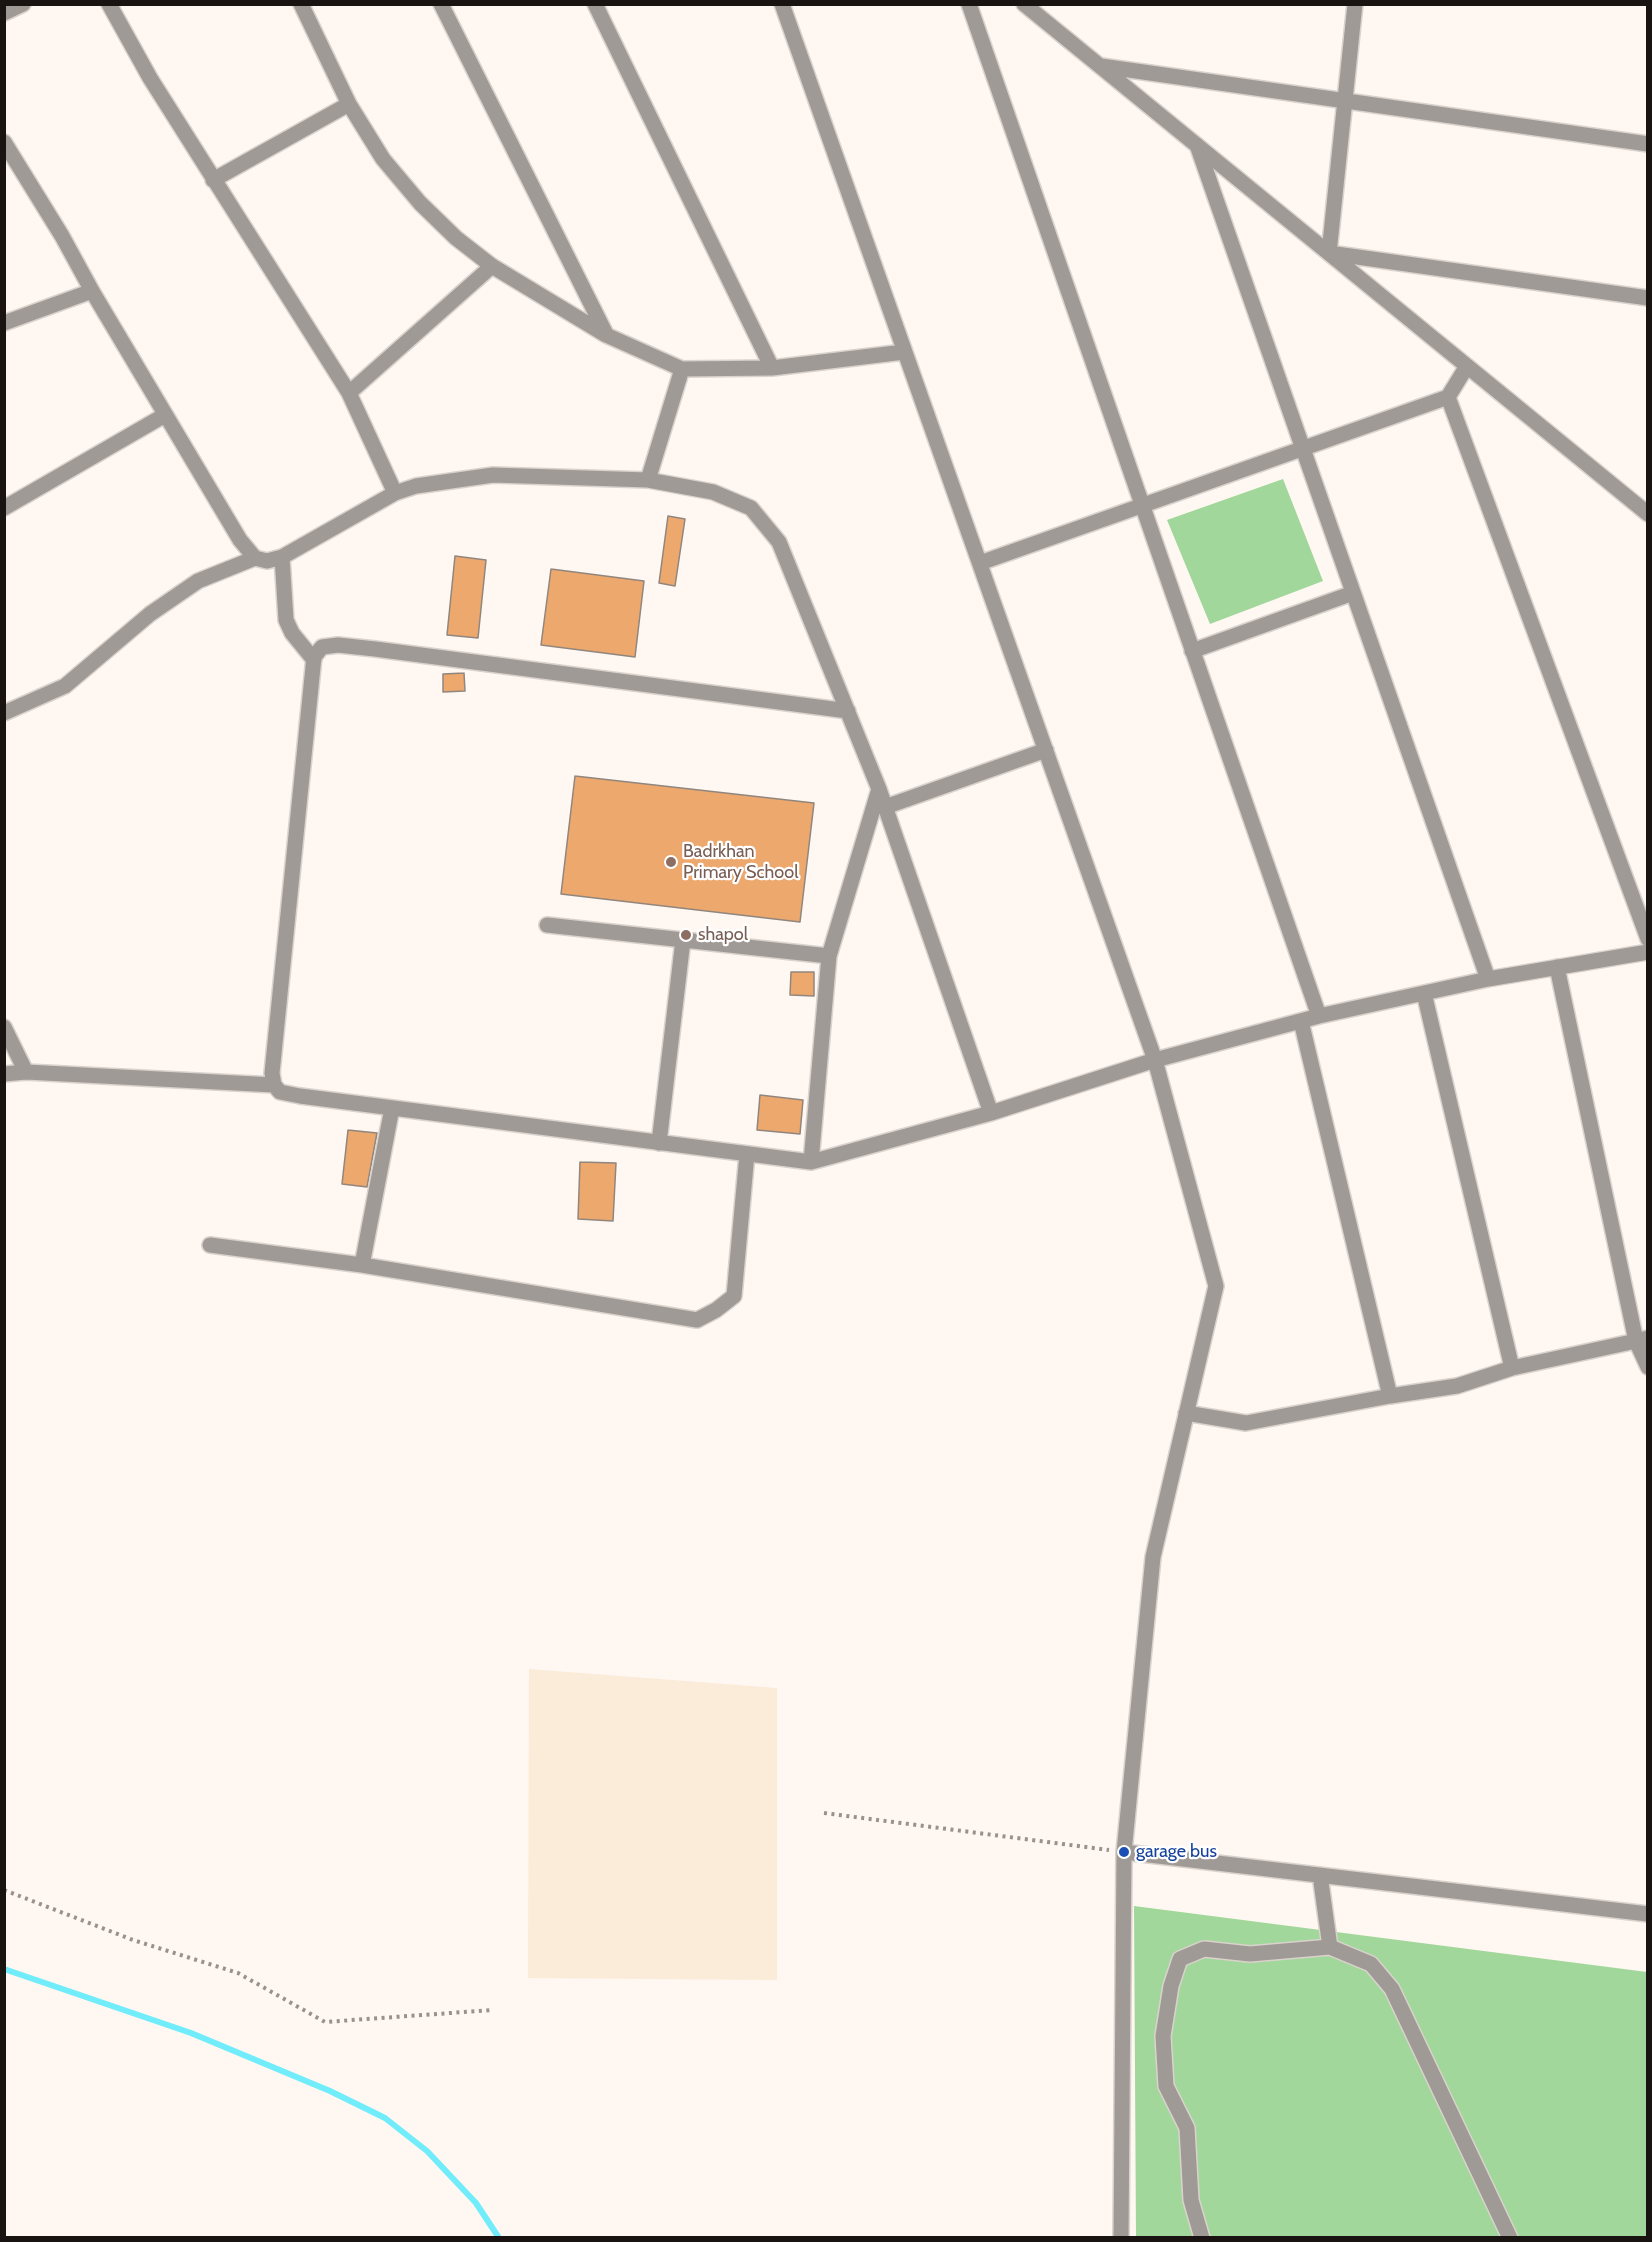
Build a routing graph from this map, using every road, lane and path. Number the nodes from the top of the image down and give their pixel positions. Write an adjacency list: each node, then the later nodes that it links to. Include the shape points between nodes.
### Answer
1 (23, 4): 10 (street)
2 (109, 4): 17 (street)
3 (301, 4): 13 (street)
4 (441, 4): 23 (street)
5 (595, 4): 26 (street)
6 (783, 4): 24 (street)
7 (969, 4): 34 (street)
8 (1024, 4): 11 (street)
9 (1354, 4): 12 (street)
10 (4, 13)
11 (1100, 66): 12 (street); 16 (street)
12 (1345, 101): 15 (street); 18 (street)
13 (349, 104): 17 (street); 19 (street, via 384,159 420,203)
14 (4, 142): 20 (street)
15 (1647, 144)
16 (1197, 145): 18 (street); 31 (street)
17 (213, 180): 28 (street)
18 (1329, 253): 21 (street); 25 (street)
19 (492, 266): 23 (street); 28 (street)
20 (92, 291): 22 (street); 30 (street)
21 (1647, 298)
22 (4, 323)
23 (606, 335): 27 (street)
24 (904, 352): 26 (street); 39 (street)
25 (1467, 366): 29 (street); 36 (street)
26 (772, 368): 27 (street)
27 (682, 369): 32 (street)
28 (349, 393): 33 (street)
29 (1448, 397): 31 (street); 49 (street)
30 (165, 415): 35 (street); 38 (street, via 240,540)
31 (1302, 449): 34 (street); 40 (street)
32 (648, 480): 33 (street, via 494,474); 43 (street, via 713,492 751,508 778,542)
33 (395, 493): 37 (street)
34 (1141, 506): 39 (street); 41 (street)
35 (4, 508)
36 (1647, 514)
37 (282, 557): 38 (street, via 267,561); 42 (street, via 286,620)
38 (255, 558): 44 (street, via 198,581 150,614 65,686)
39 (980, 563): 45 (street)
40 (1353, 593): 41 (street); 54 (street)
41 (1192, 651): 56 (street)
42 (314, 660): 43 (street, via 322,647 338,645); 62 (street, via 272,1073)
43 (848, 711): 46 (street)
44 (4, 713)
45 (1046, 750): 47 (street); 59 (street)
46 (879, 789): 47 (street); 52 (street)
47 (885, 807): 64 (street)
48 (547, 925): 50 (street)
49 (1647, 939)
50 (683, 940): 52 (street); 65 (street)
51 (1647, 952): 53 (street)
52 (829, 956): 67 (street)
53 (1557, 967): 54 (street); 70 (street)
54 (1488, 979): 55 (street)
55 (1424, 993): 56 (street); 72 (street)
56 (1318, 1016): 57 (street)
57 (1301, 1021): 59 (street); 73 (street)
58 (4, 1027): 60 (street)
59 (1155, 1060): 64 (street); 74 (street, via 1216,1286)
60 (26, 1072): 61 (street); 62 (street)
61 (4, 1074)
62 (274, 1085): 63 (street, via 280,1092 300,1096)
63 (392, 1108): 65 (street); 69 (street)
64 (991, 1113): 67 (street)
65 (659, 1143): 66 (street)
66 (747, 1154): 67 (street); 69 (street, via 734,1296 698,1320)
67 (811, 1162)
68 (210, 1245): 69 (street)
69 (362, 1265)
70 (1642, 1339): 71 (street); 72 (street)
71 (1647, 1367)
72 (1512, 1368): 73 (street, via 1456,1386)
73 (1390, 1396): 74 (street, via 1246,1423)
74 (1186, 1413): 76 (street, via 1153,1557)
75 (824, 1813): 76 (path)
76 (1124, 1852): 77 (street); 82 (street)
77 (1320, 1875): 79 (street); 80 (street)
78 (4, 1890): 81 (path, via 133,1940 238,1973 325,2022)
79 (1647, 1914)
80 (1330, 1947): 83 (street, via 1250,1954 1204,1949 1180,1959 1163,2036 1166,2086 1187,2128 1191,2200); 84 (street, via 1371,1964 1392,1989)
81 (492, 2010)
82 (1121, 2238)
83 (1202, 2238)
84 (1510, 2238)

